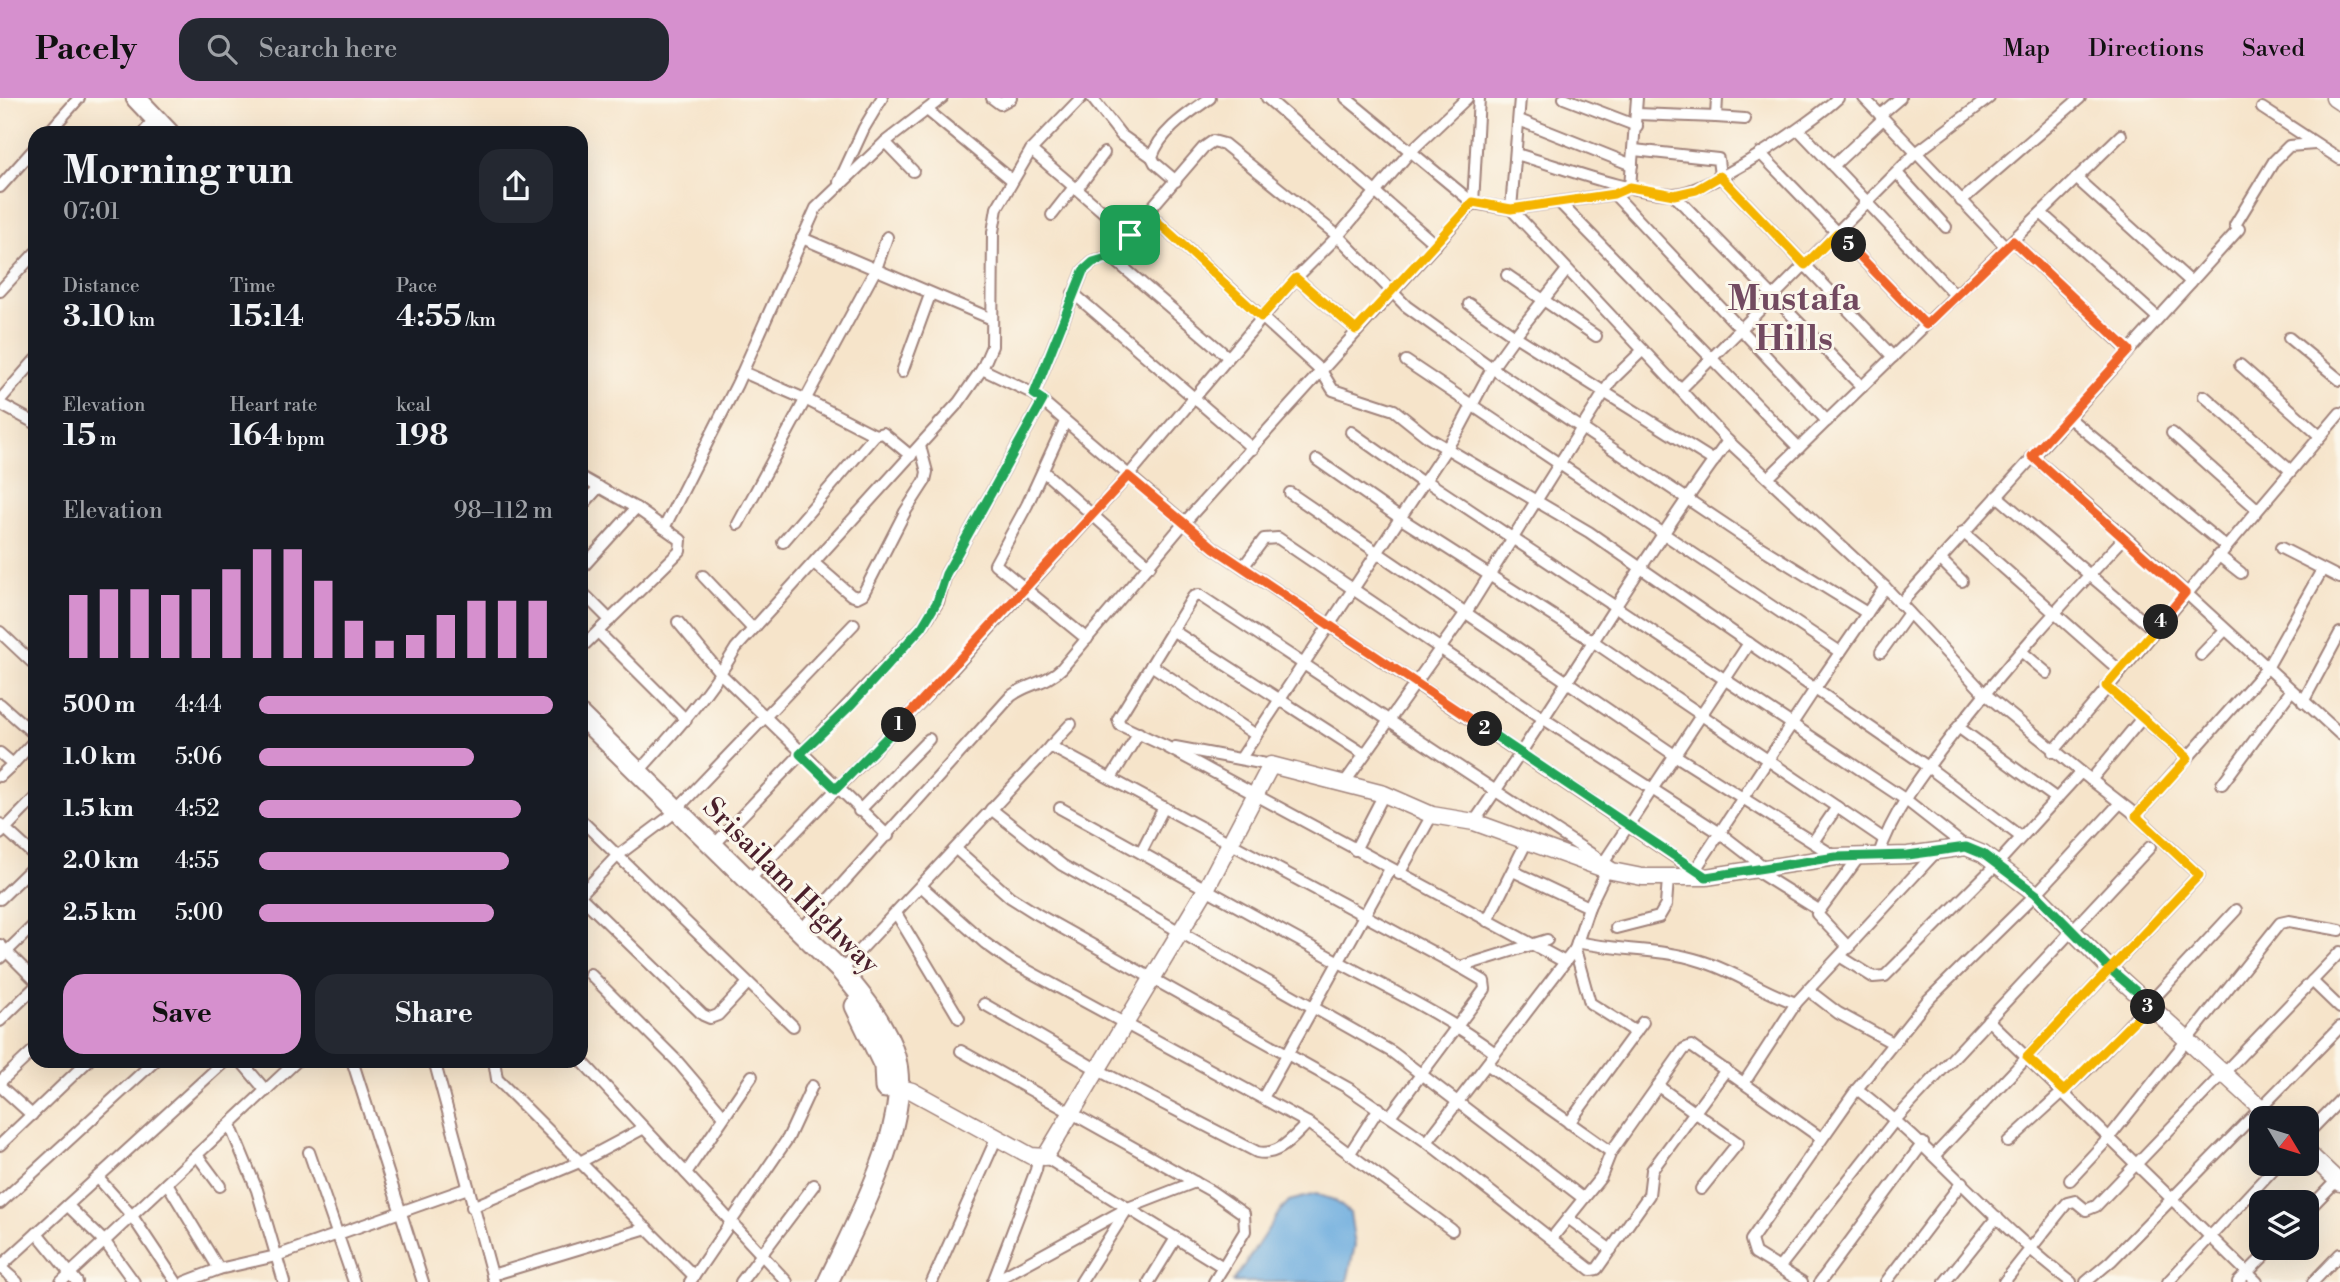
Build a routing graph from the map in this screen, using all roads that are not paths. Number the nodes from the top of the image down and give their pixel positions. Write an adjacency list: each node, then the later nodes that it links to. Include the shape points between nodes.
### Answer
1 (79, 98): 34 (street)
2 (135, 98): 35 (highway)
3 (149, 98): 36 (highway)
4 (882, 98): 61 (street)
5 (942, 98): 28 (street)
6 (992, 98): 7 (street, via 1000,104)
7 (1011, 98)
8 (1081, 98): 41 (street)
9 (1092, 98): 49 (street, via 1121,135)
10 (1210, 98): 49 (street, via 1172,127)
11 (1267, 98): 63 (street)
12 (1346, 98): 43 (street)
13 (1466, 98): 43 (street)
14 (1479, 98): 67 (street)
15 (1521, 98): 32 (street)
16 (1564, 98): 33 (street)
17 (1637, 98): 33 (street)
18 (1717, 98): 29 (street)
19 (1838, 98): 25 (street)
20 (1864, 98): 30 (street)
21 (1900, 98): 30 (street)
22 (1989, 98): 46 (street)
23 (2080, 98): 66 (street)
24 (2334, 98): 26 (street)
25 (1826, 102): 37 (street)
26 (2340, 102)
27 (2262, 108): 40 (street)
28 (926, 110): 39 (street); 57 (street)
29 (1716, 117): 31 (street); 33 (street)
30 (1882, 117): 46 (street); 52 (street)
31 (1745, 119)
32 (1519, 120): 47 (street); 51 (street)
33 (1637, 120): 42 (street)
34 (54, 126)
35 (155, 126)
36 (175, 126)
37 (1799, 130): 45 (street); 52 (street)
38 (2121, 135): 56 (street)
39 (885, 142): 53 (street); 61 (street)
40 (2315, 144): 50 (street); 89 (street, via 2289,146 2274,161 2237,227)
41 (1031, 150): 57 (street); 62 (street)
42 (1634, 150): 51 (street); 55 (street, via 1714,157)
43 (1410, 152): 63 (street); 67 (street)
44 (1104, 153): 62 (street)
45 (1760, 153): 55 (street); 75 (street)
46 (1916, 153): 54 (street); 66 (street)
47 (1516, 154): 60 (street); 70 (street)
48 (28, 156): 59 (street)
49 (1152, 157): 58 (street)
50 (2340, 159)
51 (1632, 165): 60 (street)
52 (1833, 166): 69 (street)
53 (913, 171)
54 (1897, 173): 69 (street); 74 (street)
55 (1720, 176): 65 (street, via 1696,190); 84 (street)
56 (2077, 178): 71 (street); 89 (street)
57 (1012, 180): 100 (street, via 997,208 993,232)
58 (1176, 181): 72 (street); 77 (street, via 1203,148 1213,141 1224,144)
59 (0, 187)
60 (1630, 187): 64 (street); 65 (street)
61 (837, 188): 79 (street, via 816,208)
62 (1075, 188): 73 (street); 76 (street)
63 (1375, 192): 77 (street); 81 (street)
64 (1614, 194): 68 (street); 102 (street)
65 (1674, 195): 95 (street)
66 (1961, 201): 80 (street)
67 (1473, 202): 70 (street); 81 (street)
68 (1560, 203): 70 (street); 111 (street)
69 (1867, 203): 75 (street); 94 (street)
70 (1511, 209): 86 (street)
71 (2041, 213): 80 (street); 99 (street)
72 (1149, 214): 76 (street); 98 (street)
73 (1052, 215)
74 (1946, 227)
75 (1837, 233): 84 (street); 101 (street)
76 (1130, 235): 82 (street)
77 (1338, 236): 88 (street); 90 (street)
78 (887, 237): 85 (street)
79 (802, 238): 85 (street); 117 (street)
80 (2009, 244): 94 (street); 108 (street)
81 (1436, 245): 90 (street)
82 (1110, 257): 92 (street, via 1083,271); 110 (street)
83 (28, 261): 91 (street)
84 (1805, 265): 95 (street); 109 (street)
85 (876, 269): 93 (street); 127 (street)
86 (1567, 270): 96 (street); 107 (street)
87 (1507, 275): 96 (street)
88 (1296, 278): 98 (street); 103 (street)
89 (2191, 282): 99 (street)
90 (1392, 289): 103 (street); 115 (street, via 1432,327)
91 (0, 291)
92 (1073, 293): 125 (street); 126 (street)
93 (930, 295): 100 (street); 118 (street)
94 (1956, 296): 101 (street)
95 (1773, 297): 102 (street); 121 (street)
96 (1543, 301): 104 (street); 105 (street)
97 (1469, 304): 104 (street)
98 (1261, 317): 110 (street); 119 (street)
99 (2158, 318): 108 (street)
100 (992, 319): 116 (street, via 992,346)
101 (1926, 325): 109 (street)
102 (1741, 329): 111 (street); 133 (street)
103 (1356, 330): 119 (street)
104 (1515, 336): 115 (street); 123 (street)
105 (1596, 336)
106 (2289, 338): 120 (street)
107 (1643, 350): 122 (street); 123 (street, via 1625,365)
108 (2129, 350): 131 (street)
109 (1893, 357): 121 (street)
110 (1228, 358): 126 (street)
111 (1712, 358): 122 (street); 143 (street)
112 (1406, 361): 129 (street)
113 (2240, 365): 139 (street)
114 (28, 368): 128 (street)
115 (1492, 368): 129 (street); 135 (street)
116 (982, 369): 125 (street); 141 (street)
117 (743, 372): 127 (street); 168 (street)
118 (902, 372)
119 (1322, 372): 142 (street, via 1333,390 1394,410); 144 (street)
120 (2340, 380)
121 (1862, 387): 133 (street)
122 (1680, 390): 140 (street)
123 (1605, 393): 135 (street); 148 (street)
124 (2204, 396): 150 (street)
125 (1038, 397): 134 (street); 259 (street, via 922,627)
126 (1193, 398): 144 (street); 152 (street)
127 (807, 400): 138 (street); 167 (street)
128 (0, 402): 132 (street)
129 (1471, 405): 142 (street); 149 (street)
130 (2340, 413): 139 (street)
131 (2068, 417): 146 (street); 175 (street)
132 (28, 419)
133 (1827, 421): 143 (street)
134 (1065, 422): 151 (street); 152 (street)
135 (1582, 428): 149 (street); 158 (street)
136 (1351, 432): 155 (street)
137 (2172, 433): 163 (street)
138 (875, 435): 145 (street, via 883,433); 173 (street)
139 (2320, 436): 150 (street)
140 (1728, 441): 148 (street); 153 (street)
141 (920, 446): 145 (street); 179 (street, via 925,481 863,594 851,595)
142 (1446, 448): 155 (street); 161 (street)
143 (1799, 448): 153 (street)
144 (1253, 449): 166 (street)
145 (911, 456): 179 (street)
146 (2032, 456): 159 (street); 172 (street)
147 (1317, 460): 165 (street)
148 (1714, 461): 158 (street)
149 (1559, 463): 161 (street); 170 (street)
150 (2290, 470): 163 (street)
151 (1043, 471): 164 (street); 191 (street, via 996,559 998,568)
152 (1128, 476): 164 (street); 166 (street)
153 (1769, 477): 190 (street)
154 (588, 480): 156 (street)
155 (1424, 482): 165 (street); 171 (street)
156 (599, 486): 160 (street); 162 (street)
157 (1290, 494): 176 (street)
158 (1688, 496): 170 (street); 198 (street, via 1744,537)
159 (1997, 496): 169 (street); 186 (street)
160 (588, 499)
161 (1536, 500): 171 (street); 182 (street)
162 (636, 508): 168 (street); 178 (street)
163 (2257, 509): 175 (street)
164 (1092, 514): 180 (street); 191 (street)
165 (1400, 518): 176 (street); 185 (street)
166 (1185, 523): 180 (street); 181 (street)
167 (738, 524)
168 (664, 528): 201 (street, via 681,540 680,551)
169 (1963, 532): 177 (street); 200 (street)
170 (1663, 534): 182 (street); 218 (street)
171 (1512, 537): 185 (street); 196 (street)
172 (2125, 537): 186 (street); 193 (street)
173 (783, 542)
174 (2281, 548): 183 (street)
175 (2222, 550): 184 (street); 193 (street)
176 (1378, 552): 192 (street); 197 (street)
177 (1940, 559): 189 (street); 195 (street)
178 (588, 561)
179 (814, 563): 205 (street)
180 (1150, 566): 211 (street)
181 (1243, 567): 192 (street, via 1254,549 1271,536); 204 (street)
182 (1639, 568): 196 (street); 215 (street)
183 (2322, 570): 188 (street); 224 (street)
184 (2241, 573)
185 (1489, 574): 197 (street); 214 (street)
186 (2090, 574): 200 (street); 208 (street)
187 (703, 576): 205 (street)
188 (2340, 578)
189 (1962, 581)
190 (1885, 587): 195 (street); 198 (street)
191 (1024, 588): 211 (street); 276 (street)
192 (1353, 591): 204 (street); 216 (street)
193 (2185, 593): 206 (street); 208 (street)
194 (588, 598): 201 (street)
195 (1900, 604): 199 (street)
196 (1615, 607): 214 (street); 228 (street)
197 (1466, 611): 216 (street); 230 (street)
198 (1867, 613): 218 (street)
199 (1909, 613): 219 (street); 234 (street)
200 (2055, 614): 217 (street); 225 (street)
201 (610, 620): 209 (street)
202 (678, 622): 227 (street)
203 (854, 624): 239 (street)
204 (1330, 626): 222 (street); 229 (street)
205 (752, 629): 227 (street)
206 (2225, 629): 220 (street); 224 (street)
207 (1172, 630): 222 (street, via 1193,597 1199,595); 223 (street); 235 (street)
208 (2154, 630): 225 (street)
209 (598, 632): 213 (street); 243 (street)
210 (2340, 633): 236 (street)
211 (1087, 639): 299 (street, via 1054,677 1011,696)
212 (3, 640): 221 (street)
213 (588, 641)
214 (1594, 642): 230 (street); 238 (street)
215 (1749, 643): 228 (street); 232 (street)
216 (1438, 648): 229 (street); 242 (street)
217 (2021, 651): 226 (street); 234 (street)
218 (1840, 652): 232 (street)
219 (1881, 652)
220 (2201, 655)
221 (28, 660)
222 (1305, 663): 235 (street); 241 (street)
223 (1151, 665): 249 (street, via 1118,719 1120,725); 251 (street)
224 (2267, 668): 233 (street); 264 (street)
225 (2119, 670): 231 (street)
226 (2047, 673)
227 (721, 674): 239 (street); 243 (street)
228 (1725, 678): 238 (street); 245 (street)
229 (1415, 682): 241 (street); 261 (street)
230 (1569, 683): 242 (street); 262 (street)
231 (2106, 686): 240 (street); 257 (street)
232 (1815, 689): 245 (street); 268 (street)
233 (2291, 691): 236 (street); 274 (street)
234 (1984, 693): 247 (street); 257 (street)
235 (1281, 699): 251 (street); 260 (street)
236 (2303, 702): 250 (street)
237 (0, 704): 248 (street)
238 (1700, 715): 262 (street); 265 (street)
239 (763, 716): 259 (street); 291 (street)
240 (2143, 717): 264 (street); 273 (street)
241 (1390, 718): 260 (street); 278 (street)
242 (1544, 719): 261 (street); 277 (street)
243 (686, 720): 269 (street)
244 (588, 723): 269 (highway, Srisailam Highway)
245 (1792, 723): 265 (street); 283 (street)
246 (1071, 724): 254 (street)
247 (1958, 727): 268 (street); 282 (street)
248 (28, 729)
249 (1139, 733): 255 (street); 272 (street)
250 (2340, 734)
251 (1256, 735): 263 (street)
252 (588, 736): 291 (highway, Srisailam Highway)
253 (929, 739): 290 (street)
254 (1050, 746): 272 (street); 289 (street)
255 (1165, 746): 263 (street); 280 (street)
256 (28, 748): 266 (street)
257 (2053, 752): 270 (street)
258 (0, 753): 266 (street)
259 (800, 754): 276 (street); 305 (street)
260 (1364, 754): 275 (street)
261 (1522, 754): 278 (street); 295 (street)
262 (1673, 754): 277 (street); 281 (street)
263 (1241, 758): 267 (street)
264 (2188, 758): 293 (street)
265 (1766, 760): 281 (street); 287 (street)
266 (13, 764): 271 (street)
267 (1271, 765): 275 (street); 280 (street)
268 (1928, 766): 283 (street); 300 (street)
269 (638, 772): 291 (highway, Srisailam Highway)
270 (2081, 772): 273 (street); 282 (street)
271 (0, 776)
272 (1111, 778): 286 (street)
273 (2091, 780): 284 (street)
274 (2222, 784)
275 (1343, 785): 279 (street)
276 (836, 789): 290 (street); 325 (street)
277 (1653, 789): 295 (street); 298 (street)
278 (1496, 790): 294 (street); 318 (street)
279 (1384, 794): 292 (street); 310 (street)
280 (1255, 796): 303 (street); 310 (street)
281 (1741, 797): 298 (street); 304 (street)
282 (2057, 799): 300 (street)
283 (1906, 800): 301 (street); 306 (street)
284 (2120, 803): 293 (street); 329 (street)
285 (28, 805): 297 (street)
286 (1164, 807): 303 (street); 311 (street)
287 (1837, 807): 301 (street); 304 (street)
288 (1060, 808): 311 (street)
289 (991, 809): 308 (street); 343 (street, via 1062,865)
290 (859, 811): 299 (street)
291 (672, 814): 305 (highway, Srisailam Highway); 313 (street); 400 (highway, Srisailam Highway, via 834,979 858,1009)
292 (1433, 815): 294 (street); 322 (street)
293 (2136, 816): 353 (street, via 2199,875)
294 (1474, 822): 302 (street)
295 (1627, 825): 318 (street); 323 (street)
296 (588, 827): 313 (street)
297 (2, 829): 309 (street)
298 (1720, 833): 319 (street); 323 (street)
299 (888, 836): 342 (street)
300 (2021, 838): 317 (street)
301 (1884, 839): 316 (street)
302 (1527, 841): 318 (street); 320 (street)
303 (1231, 842): 328 (street); 336 (street)
304 (1812, 842): 314 (street)
305 (713, 846): 325 (highway, Srisailam Highway)
306 (1966, 847): 312 (street); 317 (street)
307 (2150, 847): 340 (street)
308 (956, 849): 326 (street); 357 (street, via 1010,897)
309 (28, 850)
310 (1355, 850): 322 (street)
311 (1140, 852): 328 (street)
312 (1936, 852): 316 (street); 348 (street)
313 (617, 856): 327 (street); 359 (street)
314 (1836, 857): 315 (street); 319 (street)
315 (1859, 857): 316 (street); 333 (street)
316 (1878, 857)
317 (1997, 864): 329 (street); 348 (street, via 1885,976 1873,976)
318 (1610, 868): 324 (street); 332 (street)
319 (1759, 868): 323 (street); 333 (street)
320 (1513, 871): 332 (street); 337 (street)
321 (28, 872): 330 (street)
322 (1395, 872): 336 (street); 337 (street)
323 (1700, 874): 324 (street)
324 (1668, 879): 338 (street, via 1659,917)
325 (748, 881): 342 (highway, Srisailam Highway)
326 (921, 886): 335 (street); 371 (street, via 985,943)
327 (588, 888)
328 (1206, 888): 343 (street); 350 (street)
329 (2036, 894): 340 (street); 377 (street, via 1927,1001)
330 (0, 899)
331 (588, 903): 359 (street, via 703,1015 718,1016)
332 (1589, 907): 346 (street)
333 (1817, 909): 348 (street)
334 (2236, 910): 364 (street)
335 (896, 913): 354 (street); 367 (street)
336 (1365, 915): 350 (street); 352 (street)
337 (1487, 920): 345 (street)
338 (1616, 928)
339 (28, 930): 347 (street)
340 (2071, 930): 353 (street); 368 (street)
341 (2340, 930): 376 (street, via 2280,923)
342 (800, 931): 354 (highway, Srisailam Highway)
343 (1181, 933): 357 (street); 365 (street)
344 (1547, 940): 345 (street)
345 (1533, 944): 351 (street); 352 (street)
346 (1576, 945): 351 (street); 362 (street, via 1699,960); 375 (street, via 1590,1003)
347 (2, 951): 355 (street)
348 (1845, 952): 360 (street)
349 (2340, 952): 358 (street)
350 (1339, 962): 365 (street); 372 (street)
351 (1565, 962): 379 (street)
352 (1460, 967): 372 (street, via 1486,984)
353 (2111, 970): 364 (street); 382 (street)
354 (841, 971): 400 (highway, Srisailam Highway, via 887,1033 896,1059)
355 (28, 974)
356 (590, 974): 415 (street, via 677,1061)
357 (1154, 978): 371 (street); 380 (street)
358 (2312, 981): 366 (street); 395 (street)
359 (747, 984): 373 (street)
360 (1808, 990): 362 (street); 377 (street, via 1838,1013)
361 (28, 994): 369 (street)
362 (1796, 1003): 398 (street)
363 (984, 1004): 393 (street)
364 (2151, 1004): 376 (street); 405 (street)
365 (1313, 1008): 380 (street); 396 (street, via 1392,1052)
366 (2340, 1008)
367 (959, 1018)
368 (1988, 1020): 382 (street); 417 (street)
369 (0, 1021)
370 (1643, 1022): 375 (street)
371 (1127, 1025): 393 (street); 406 (street)
372 (1458, 1025): 379 (street); 396 (street)
373 (793, 1026)
374 (2340, 1027): 410 (street)
375 (1636, 1032): 420 (street)
376 (2186, 1038): 395 (street); 426 (street)
377 (1893, 1043): 403 (street)
378 (961, 1051): 413 (street)
379 (1495, 1053): 383 (street)
380 (1289, 1054): 406 (street); 411 (street)
381 (28, 1056): 399 (street)
382 (2027, 1057): 405 (street); 435 (street)
383 (1488, 1065): 408 (street); 420 (street)
384 (81, 1068): 414 (street)
385 (147, 1068): 455 (street)
386 (217, 1068): 442 (street)
387 (247, 1068): 404 (street)
388 (290, 1068): 404 (street)
389 (354, 1068): 459 (street)
390 (436, 1068): 450 (street)
391 (495, 1068): 437 (street, via 497,1079)
392 (588, 1068): 422 (street)
393 (1098, 1070): 413 (street); 419 (street, via 1257,1152 1277,1151)
394 (1726, 1070): 398 (street); 402 (street, via 1691,1046); 412 (street)
395 (2223, 1072): 409 (street); 439 (street)
396 (1421, 1075): 408 (street); 416 (street)
397 (752, 1076): 415 (street)
398 (1744, 1083): 425 (street)
399 (0, 1084): 414 (street)
400 (891, 1084): 424 (street); 496 (highway, Srisailam Highway, via 867,1174); 497 (highway, Srisailam Highway, via 889,1143)
401 (812, 1086): 463 (street, via 788,1138)
402 (1658, 1086): 412 (street); 432 (street)
403 (1857, 1089): 417 (street); 425 (street)
404 (266, 1091): 421 (street)
405 (2064, 1091): 426 (street); 428 (street)
406 (1264, 1096): 419 (street)
407 (2340, 1100): 418 (street)
408 (1457, 1102): 427 (street); 452 (street)
409 (2259, 1106)
410 (2273, 1106)
411 (1379, 1108): 416 (street); 433 (street)
412 (1697, 1111): 451 (street, via 1738,1143); 472 (street, via 1652,1170 1650,1195)
413 (1071, 1114): 436 (street); 445 (street)
414 (32, 1115): 430 (street)
415 (724, 1116): 440 (street)
416 (1390, 1116): 427 (street)
417 (1896, 1119): 429 (street); 480 (street)
418 (2319, 1122)
419 (1308, 1123): 433 (street)
420 (1569, 1123): 432 (street)
421 (230, 1125): 434 (street); 476 (street, via 257,1190)
422 (644, 1128): 437 (street); 440 (street)
423 (2249, 1129): 453 (street)
424 (997, 1137): 436 (street); 498 (street)
425 (1821, 1138): 480 (street, via 1751,1240 1755,1253)
426 (2108, 1139): 439 (street); 443 (street)
427 (1427, 1142): 469 (street)
428 (2008, 1142)
429 (1923, 1143): 435 (street); 504 (street)
430 (0, 1145)
431 (309, 1152): 467 (street)
432 (1611, 1152): 452 (street, via 1601,1177)
433 (1350, 1153): 465 (street)
434 (197, 1155): 447 (street); 449 (street)
435 (1935, 1155): 446 (street)
436 (1042, 1158): 458 (street); 499 (street)
437 (582, 1161): 457 (street); 464 (street)
438 (2319, 1162): 444 (street)
439 (2135, 1164): 453 (street); 473 (street, via 2091,1210 2075,1201 2067,1203)
440 (686, 1173): 463 (street)
441 (2266, 1176): 468 (street)
442 (97, 1178): 456 (street); 460 (street)
443 (2070, 1180)
444 (2339, 1180): 454 (street)
445 (1195, 1182): 458 (street); 479 (street, via 1244,1214 1247,1224)
446 (1962, 1182): 461 (street); 505 (street)
447 (167, 1183): 460 (street); 482 (street)
448 (814, 1185): 474 (street)
449 (220, 1186)
450 (468, 1188): 457 (street); 459 (street)
451 (1701, 1189)
452 (1583, 1198): 462 (street)
453 (2171, 1199): 468 (street); 509 (street)
454 (2319, 1199)
455 (0, 1203)
456 (68, 1206): 466 (street); 471 (street)
457 (472, 1207): 484 (street)
458 (1128, 1208): 470 (street); 499 (street); 500 (street)
459 (399, 1211): 467 (street); 493 (street)
460 (132, 1216): 471 (street); 489 (street)
461 (1997, 1217): 473 (street); 506 (street)
462 (1568, 1218): 469 (street); 472 (street)
463 (732, 1222): 474 (street); 485 (street)
464 (647, 1228): 484 (street); 485 (street)
465 (1452, 1230)
466 (37, 1233): 478 (street); 483 (street)
467 (337, 1233): 476 (street); 492 (street)
468 (2209, 1235): 481 (street); 510 (street)
469 (1552, 1237): 472 (street, via 1594,1270)
470 (1177, 1238): 479 (street); 501 (street)
471 (105, 1242): 483 (street); 488 (street)
472 (1611, 1250)
473 (2028, 1250): 507 (street); 508 (street)
474 (761, 1252): 494 (street); 495 (street)
475 (2340, 1254): 513 (street)
476 (276, 1256): 482 (street); 491 (street)
477 (2260, 1260): 481 (street)
478 (0, 1267): 486 (street)
479 (1223, 1267): 502 (street)
480 (1779, 1268): 503 (street)
481 (2248, 1272): 511 (street); 512 (street)
482 (217, 1274): 490 (street)
483 (74, 1278): 487 (street)
484 (493, 1278)
485 (692, 1279)
486 (17, 1282)
487 (61, 1282)
488 (134, 1282)
489 (176, 1282)
490 (184, 1282)
491 (284, 1282)
492 (354, 1282)
493 (423, 1282)
494 (741, 1282)
495 (788, 1282)
496 (818, 1282)
497 (828, 1282)
498 (932, 1282)
499 (993, 1282)
500 (1081, 1282)
501 (1149, 1282)
502 (1214, 1282)
503 (1802, 1282)
504 (1820, 1282)
505 (1886, 1282)
506 (1945, 1282)
507 (2004, 1282)
508 (2071, 1282)
509 (2085, 1282)
510 (2168, 1282)
511 (2238, 1282)
512 (2258, 1282)
513 (2313, 1282)

